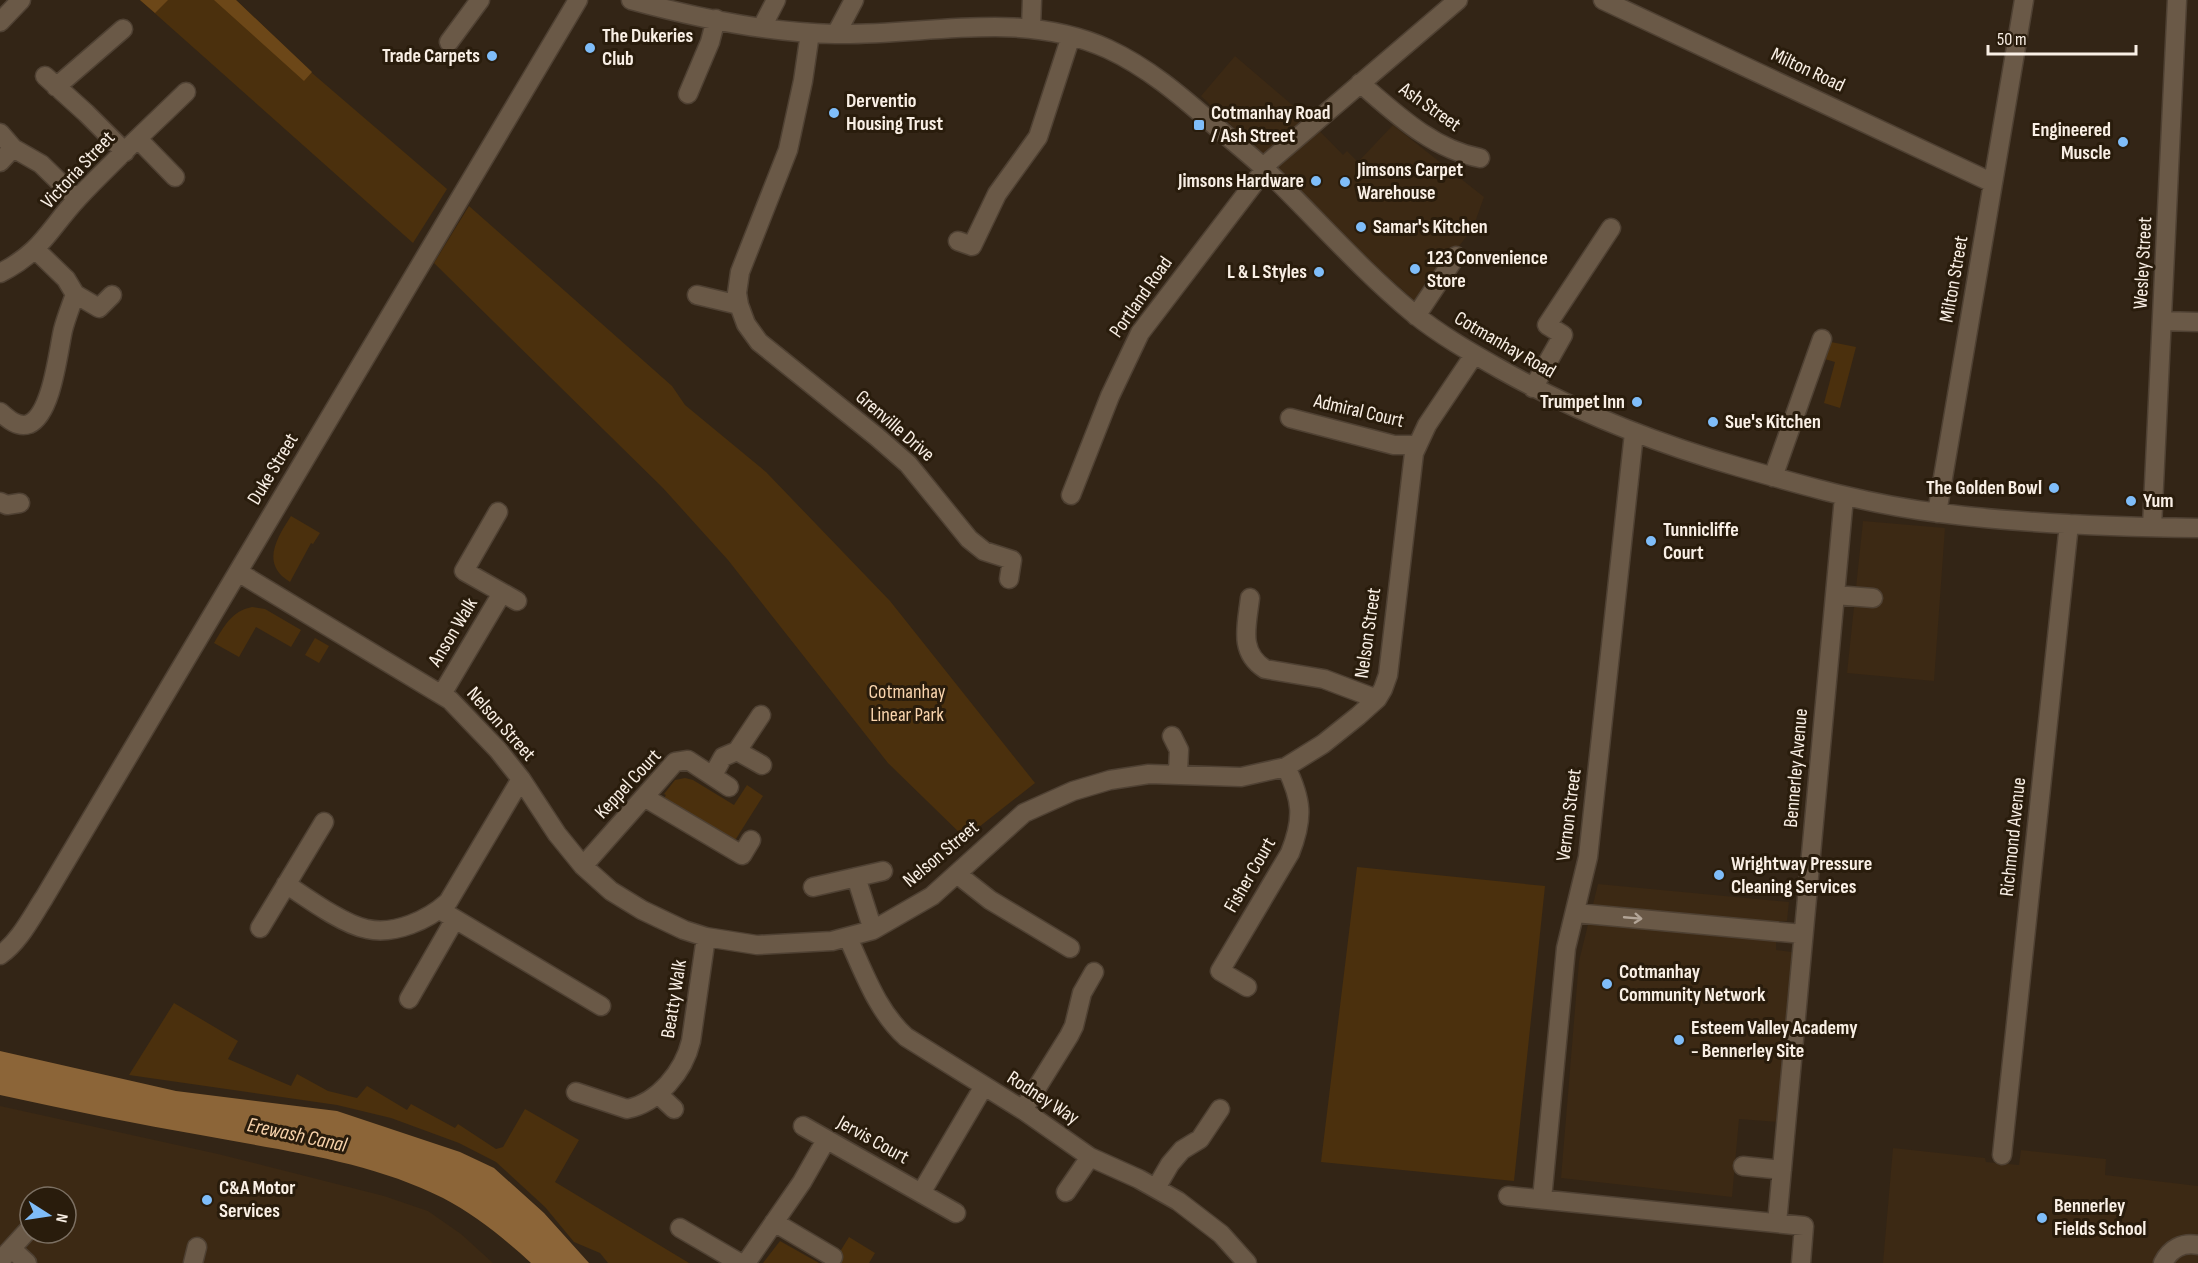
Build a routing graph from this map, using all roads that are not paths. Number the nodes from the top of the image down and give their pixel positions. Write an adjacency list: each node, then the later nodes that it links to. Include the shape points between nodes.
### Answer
1 (21, 0): 14 (street)
2 (480, 0): 21 (street)
3 (578, 0): 63 (street, Duke Street)
4 (632, 0): 12 (street, Cotmanhay Road)
5 (776, 0): 15 (street)
6 (855, 0): 19 (street)
7 (1032, 0): 16 (street)
8 (1458, 0): 22 (street, Ash Street)
9 (1603, 0): 32 (street, Milton Road)
10 (2024, 0): 32 (street, Milton Street)
11 (2177, 0): 44 (street, Wesley Street)
12 (653, 3): 13 (street, Cotmanhay Road)
13 (716, 19): 15 (street, Cotmanhay Road); 24 (street)
14 (0, 22)
15 (762, 27): 18 (street, Cotmanhay Road)
16 (1031, 28): 19 (street, Cotmanhay Road); 20 (street, Cotmanhay Road)
17 (123, 29): 26 (street, via 51,81 86,113)
18 (810, 33): 19 (street, Cotmanhay Road); 42 (street, Grenville Drive, via 793,135 740,272)
19 (836, 34)
20 (1071, 36): 30 (street, Cotmanhay Road, via 1112,51 1155,76); 35 (street, via 1038,136 997,194 972,246)
21 (450, 42)
22 (1360, 83): 28 (street, Ash Street, via 1425,135 1454,151); 30 (street, Ash Street)
23 (186, 92): 26 (street, Victoria Street)
24 (688, 94)
25 (0, 133): 27 (street)
26 (132, 146): 31 (street); 33 (street, Victoria Street)
27 (13, 148): 29 (street); 33 (street, via 40,164)
28 (1480, 158)
29 (0, 162)
30 (1264, 168): 43 (street, Cotmanhay Road); 54 (street, Portland Road, via 1140,333 1076,465)
31 (175, 177)
32 (1994, 183): 59 (street, Milton Street)
33 (77, 199): 36 (street, Victoria Street)
34 (1611, 228): 48 (street, via 1547,325 1563,335)
35 (958, 241)
36 (36, 250): 38 (street, Victoria Street); 39 (street, via 66,279)
37 (1456, 256): 43 (street)
38 (0, 273)
39 (75, 294): 40 (street, via 99,308); 49 (street, via 44,407 27,425 15,423)
40 (112, 295)
41 (697, 295): 42 (street)
42 (739, 305): 64 (street, Grenville Drive, via 759,342 908,464 969,539 984,551 1012,560)
43 (1416, 316): 47 (street, Cotmanhay Road)
44 (2162, 321): 45 (street); 61 (street, Wesley Street)
45 (2198, 322)
46 (1822, 339): 53 (street)
47 (1474, 355): 48 (street, Cotmanhay Road); 52 (street, Nelson Street)
48 (1533, 388): 51 (street, Cotmanhay Road)
49 (0, 412)
50 (1290, 418): 52 (street, Admiral Court, via 1394,445)
51 (1634, 433): 53 (street, Cotmanhay Road); 88 (street, Vernon Street, via 1588,857)
52 (1417, 446): 69 (street, Nelson Street, via 1388,675)
53 (1773, 477): 55 (street, Cotmanhay Road)
54 (1071, 495)
55 (1844, 497): 59 (street, Cotmanhay Road); 65 (street, Bennerley Avenue)
56 (0, 502): 57 (street)
57 (20, 503)
58 (498, 512): 68 (street, Anson Walk, via 464,571 510,597)
59 (1937, 513): 60 (street, Cotmanhay Road)
60 (2069, 524): 61 (street, Cotmanhay Road); 109 (street, Richmond Avenue)
61 (2152, 528): 62 (street, Cotmanhay Road)
62 (2198, 528)
63 (238, 572): 68 (street, Nelson Street); 96 (street, Duke Street, via 44,898 18,938)
64 (1009, 579)
65 (1835, 595): 67 (street); 92 (street, Bennerley Avenue)
66 (1250, 598): 69 (street, via 1245,640 1258,665 1324,679)
67 (1873, 598)
68 (442, 694): 77 (street, Nelson Street, via 463,712)
69 (1377, 699): 74 (street, Nelson Street, via 1323,744)
70 (761, 715): 72 (street)
71 (1172, 736): 75 (street, via 1179,750)
72 (730, 754): 73 (street); 76 (street)
73 (762, 765)
74 (1286, 767): 75 (street, Nelson Street, via 1241,777); 98 (street, Fisher Court, via 1299,796 1297,837 1220,971)
75 (1178, 773): 84 (street, Nelson Street, via 1110,780 1055,797 1024,813)
76 (713, 776): 78 (street, Keppel Court); 79 (street, Keppel Court, via 688,760 675,762)
77 (521, 779): 82 (street, Nelson Street); 89 (street, via 448,902)
78 (729, 787)
79 (644, 797): 81 (street, via 742,855); 82 (street, Keppel Court)
80 (324, 822): 86 (street)
81 (751, 840)
82 (583, 866): 93 (street, Nelson Street, via 611,891 642,910)
83 (883, 871): 85 (street)
84 (957, 874): 91 (street, Nelson Street, via 932,896); 95 (street, via 990,900)
85 (856, 877): 87 (street); 91 (street)
86 (286, 884): 89 (street, via 367,929 401,927); 90 (street)
87 (813, 887)
88 (1575, 913): 92 (street, one-way to 92); 117 (street, Vernon Street, via 1566,948)
89 (447, 915): 99 (street); 100 (street)
90 (260, 927)
91 (873, 930): 94 (street, Nelson Street)
92 (1803, 934): 112 (street, Bennerley Avenue)
93 (706, 937): 94 (street, Nelson Street, via 770,946); 103 (street, Beatty Walk, via 689,1049 682,1066)
94 (848, 938): 101 (street, Rodney Way, via 879,1004 895,1027 914,1044)
95 (1070, 948)
96 (0, 955)
97 (1094, 972): 106 (street, via 1082,993 1069,1036)
98 (1247, 987)
99 (409, 999)
100 (601, 1006)
101 (984, 1086): 106 (street, Rodney Way); 115 (street, Jervis Court)
102 (576, 1092): 103 (street, Beatty Walk, via 627,1109)
103 (657, 1094): 105 (street)
104 (1221, 1106): 113 (street, via 1200,1138 1177,1155)
105 (674, 1109)
106 (1023, 1110): 110 (street, Rodney Way)
107 (802, 1126): 108 (street, Jervis Court)
108 (826, 1140): 115 (street, Jervis Court); 119 (street)
109 (2002, 1155)
110 (1090, 1157): 113 (street, Rodney Way); 114 (street)
111 (1743, 1166): 112 (street)
112 (1782, 1170): 120 (street, Bennerley Avenue)
113 (1156, 1188): 129 (street, Rodney Way, via 1201,1217)
114 (1066, 1192)
115 (921, 1193): 118 (street, Jervis Court)
116 (1509, 1196): 117 (street)
117 (1542, 1200): 120 (street)
118 (956, 1213)
119 (774, 1222): 125 (street); 128 (street)
120 (1778, 1223): 130 (street, via 1804,1226)
121 (680, 1228): 127 (street)
122 (18, 1242): 124 (street)
123 (2198, 1245): 131 (street, via 2182,1245)
124 (6, 1255): 126 (street)
125 (832, 1257)
126 (27, 1263)
127 (740, 1263)
128 (746, 1263)
129 (1247, 1263)
130 (1801, 1263)
131 (2163, 1263)

